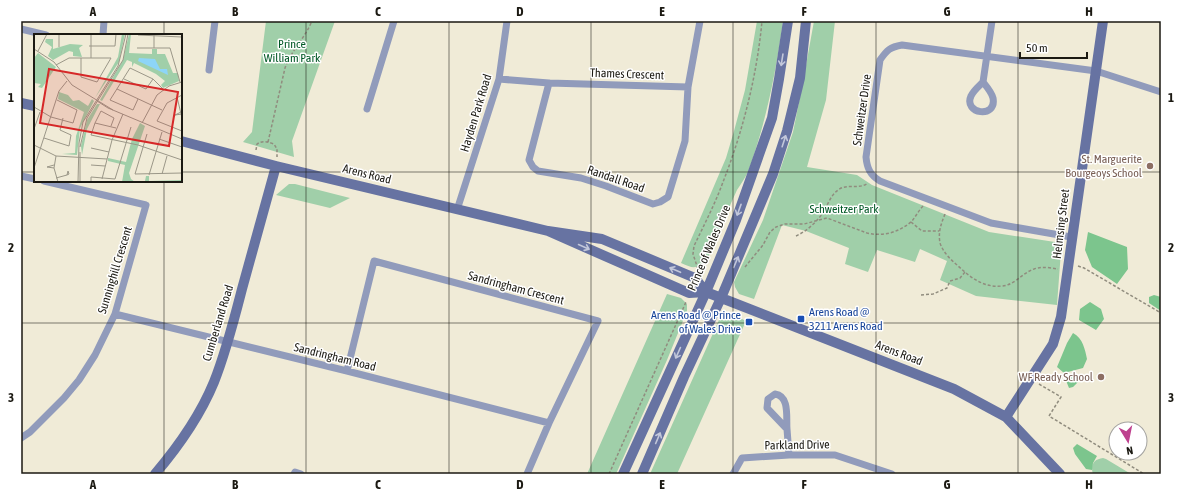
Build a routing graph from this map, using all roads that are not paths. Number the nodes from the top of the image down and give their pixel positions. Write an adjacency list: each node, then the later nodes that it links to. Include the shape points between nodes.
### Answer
1 (104, 21): 12 (street)
2 (215, 21): 14 (street)
3 (394, 21): 23 (street)
4 (507, 21): 16 (street, Hayden Park Road)
5 (700, 21): 19 (street)
6 (788, 21): 32 (street, Prince of Wales Drive, one-way to 32, via 772,118 736,220)
7 (806, 21): 33 (street, one-way to 7, via 773,174 787,131 800,78)
8 (992, 21): 13 (street)
9 (1103, 21): 15 (street, Helmsing Street)
10 (21, 29): 11 (street)
11 (42, 34)
12 (103, 34)
13 (987, 55): 15 (street, Schweitzer Drive); 17 (street); 31 (street, Schweitzer Drive, via 892,46 880,60 866,165 872,176 880,181 991,223)
14 (209, 70)
15 (1096, 71): 20 (street, Schweitzer Drive); 31 (street, Helmsing Street)
16 (499, 79): 18 (street, Thames Crescent); 29 (street, Hayden Park Road)
17 (984, 82)
18 (549, 83): 19 (street, Thames Crescent); 19 (street, Randall Road, via 529,160 533,167 538,171 587,180 654,204 668,197 685,141)
19 (688, 87)
20 (1161, 92)
21 (21, 103): 22 (street)
22 (34, 106)
23 (367, 109)
24 (182, 141): 25 (street, Arens Road)
25 (277, 166): 29 (street, Arens Road); 35 (street, Cumberland Road)
26 (21, 176): 27 (street)
27 (34, 179)
28 (48, 182): 34 (street, Sunninghill Crescent, via 146,205)
29 (457, 210): 30 (street, Arens Road)
30 (548, 231): 32 (street, Arens Road, one-way to 32, via 689,293); 32 (street, Arens Road, one-way to 30, via 694,278 602,239)
31 (1071, 237): 37 (street, Helmsing Street, via 1061,317 1052,344)
32 (706, 292): 33 (street, Arens Road); 46 (street, Prince of Wales Drive, one-way to 46)
33 (721, 298): 37 (street, Arens Road, via 954,389); 47 (street, one-way to 33)
34 (115, 314): 35 (street, Sandringham Road); 40 (street, Sunninghill Crescent, via 95,355 79,380 64,398)
35 (228, 342): 36 (street, Sandringham Road); 42 (street, Cumberland Road, via 214,383 199,412 169,458)
36 (347, 371): 38 (street, Sandringham Road); 38 (street, Sandringham Crescent, via 374,261 598,321)
37 (1006, 417): 50 (street, Arens Road)
38 (549, 423): 45 (street, Sandringham Crescent)
39 (787, 429): 39 (street, via 785,401 778,394 772,395 768,399 767,408); 41 (street)
40 (21, 438)
41 (789, 455): 48 (street, Parkland Drive, via 742,458); 49 (street, Parkland Drive, via 835,456)
42 (155, 474)
43 (294, 474): 44 (street)
44 (301, 474)
45 (527, 474)
46 (623, 474)
47 (642, 474)
48 (733, 474)
49 (892, 474)
50 (1060, 474)

